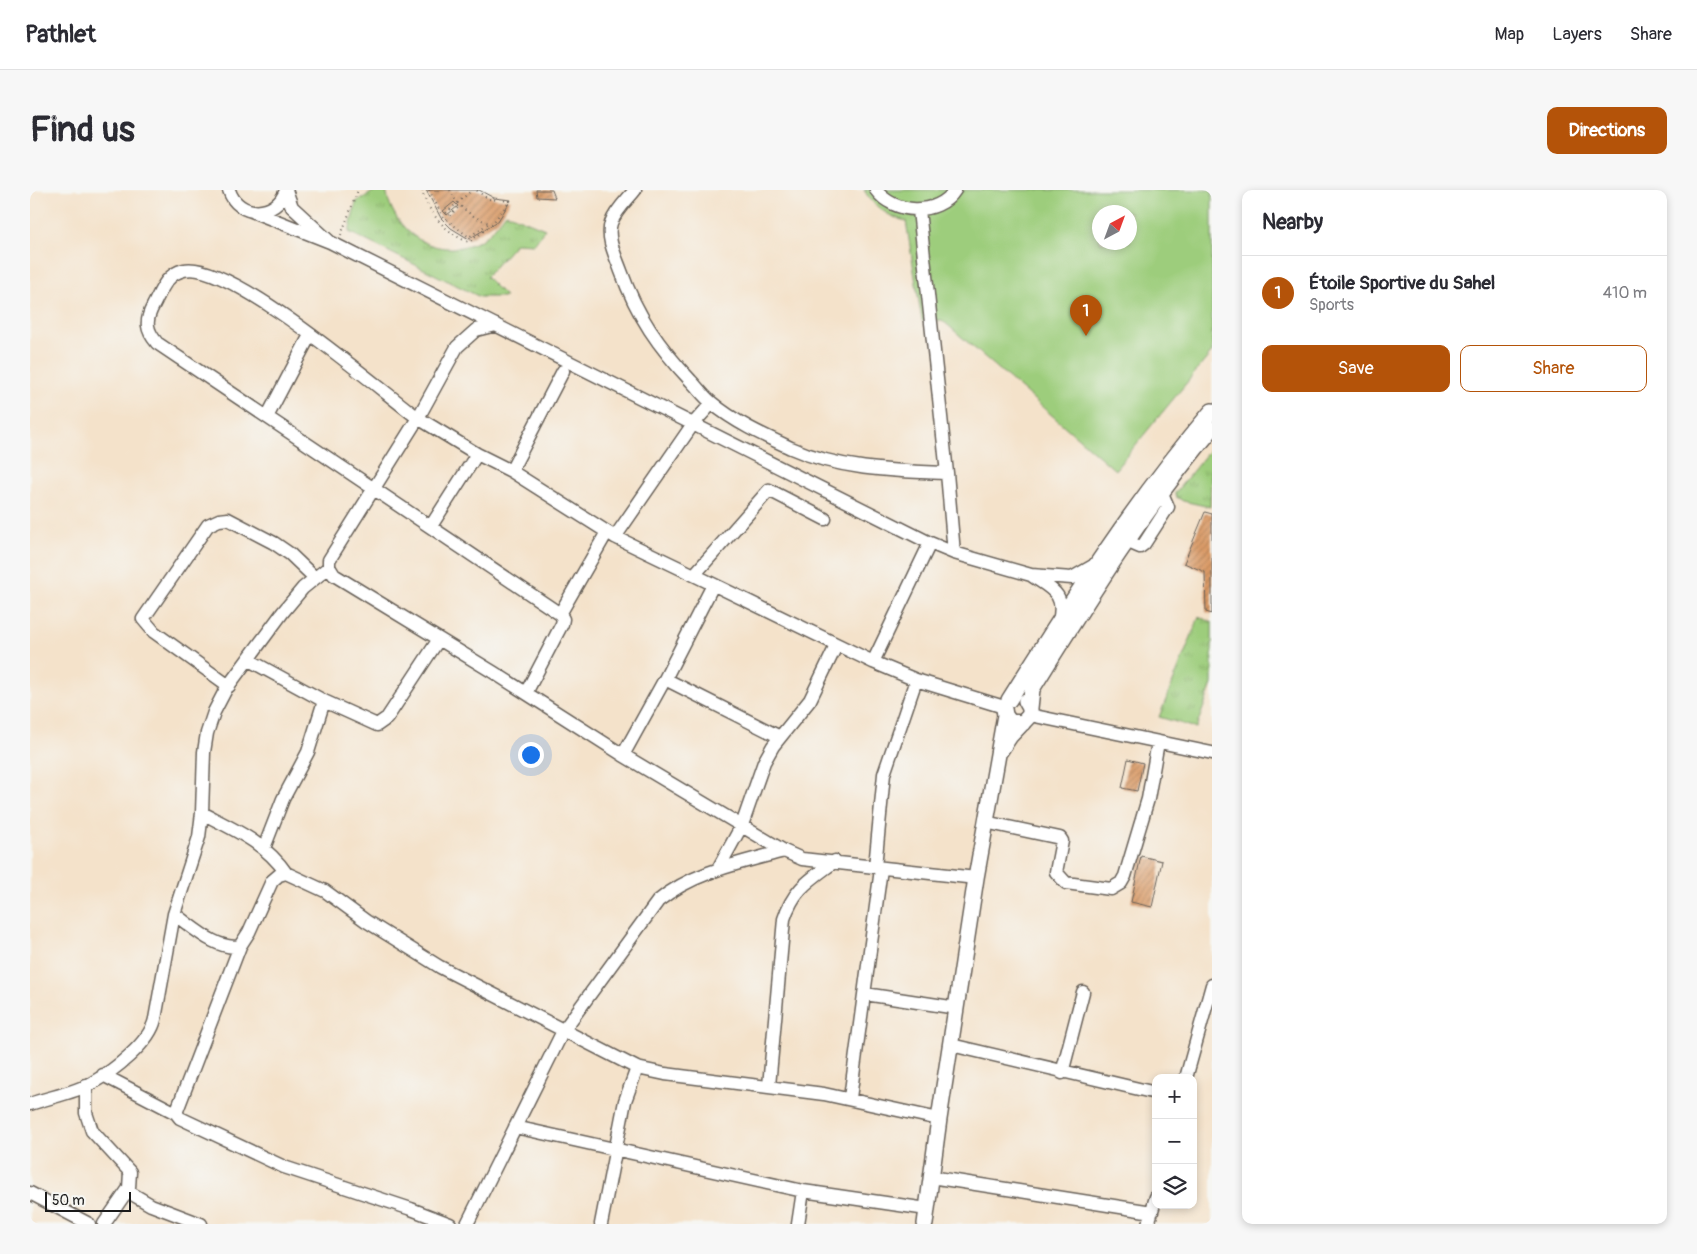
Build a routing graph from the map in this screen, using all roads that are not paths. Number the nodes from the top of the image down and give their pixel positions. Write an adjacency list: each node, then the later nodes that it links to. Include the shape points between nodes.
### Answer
1 (229, 190): 6 (street, via 238,204)
2 (286, 190): 6 (street, via 274,207 262,212); 8 (street, via 292,207)
3 (635, 190): 12 (street, via 617,212 609,234 627,289 648,329)
4 (876, 190): 7 (street, via 897,207)
5 (955, 190): 7 (street, via 936,206)
6 (249, 210): 8 (street)
7 (919, 210): 20 (street)
8 (334, 243): 9 (street)
9 (496, 325): 15 (street, via 476,330 457,347); 16 (street)
10 (310, 335): 14 (street); 14 (street, via 246,290 208,271 186,269 175,272 166,281 147,317 150,335 157,343); 15 (street)
11 (564, 371): 19 (street)
12 (712, 403): 16 (street); 20 (street, via 792,448 885,471)
13 (1212, 411): 27 (main road, via 1179,449)
14 (267, 417): 21 (street)
15 (418, 418): 18 (street); 21 (street)
16 (693, 424): 24 (street); 25 (street)
17 (1212, 429): 45 (main road, via 1126,541 1032,689)
18 (477, 454): 19 (street); 23 (street)
19 (512, 471): 24 (street)
20 (947, 473): 26 (street)
21 (373, 489): 23 (street); 28 (street, via 328,560)
22 (825, 519): 29 (street, via 769,490)
23 (431, 526): 33 (street)
24 (611, 535): 29 (street); 33 (street)
25 (930, 543): 26 (street); 38 (street)
26 (954, 552): 30 (street)
27 (1094, 566): 30 (street, via 1072,578); 34 (main road)
28 (328, 567): 31 (street); 35 (street, via 334,575)
29 (694, 575): 32 (street)
30 (1030, 575): 34 (street, via 1057,594 1062,608)
31 (315, 578): 37 (street, via 283,612); 41 (street, via 274,543 228,519 208,525 143,619 154,632)
32 (713, 585): 36 (street); 39 (street)
33 (560, 614): 42 (street, via 562,624)
34 (1059, 621): 44 (main road)
35 (439, 639): 42 (street); 43 (street, via 387,718 377,725)
36 (836, 646): 38 (street); 46 (street, via 810,700)
37 (249, 660): 41 (street); 43 (street)
38 (873, 662): 40 (street)
39 (665, 679): 46 (street); 50 (street)
40 (916, 680): 44 (street); 57 (street, via 884,774)
41 (229, 686): 51 (street, via 214,712 207,733)
42 (526, 693): 50 (street)
43 (324, 701): 54 (street, via 308,752 283,799)
44 (1006, 708): 45 (main road, via 1010,722); 45 (main road, via 1021,698); 48 (main road)
45 (1027, 715): 47 (street); 48 (main road)
46 (780, 737): 53 (street, via 764,762)
47 (1158, 742): 49 (street); 52 (street, via 1148,799 1125,876 1111,889 1061,880 1056,872 1060,838)
48 (999, 752): 52 (main road)
49 (1212, 753)
50 (622, 755): 53 (street)
51 (202, 813): 54 (street); 61 (street, via 199,837)
52 (985, 822): 60 (main road)
53 (742, 826): 55 (street); 58 (street)
54 (264, 848): 59 (street)
55 (784, 851): 56 (street, via 802,859); 58 (street)
56 (835, 861): 57 (street); 74 (street, via 799,889 790,901 784,919)
57 (878, 868): 60 (street); 65 (street)
58 (718, 869): 67 (street, via 674,888 658,901)
59 (286, 873): 62 (street, via 272,881 250,932); 67 (street, via 325,891 440,967)
60 (976, 878): 66 (main road)
61 (174, 914): 62 (street, via 217,943 231,948); 72 (street, via 154,1027 134,1052)
62 (240, 946): 78 (street)
63 (1212, 985): 71 (street)
64 (1083, 992): 70 (street)
65 (865, 994): 66 (street); 76 (street)
66 (958, 1008): 68 (main road)
67 (562, 1031): 69 (street); 80 (street)
68 (951, 1045): 70 (street); 79 (main road)
69 (637, 1068): 74 (street); 81 (street, via 626,1102)
70 (1062, 1073): 75 (street)
71 (1187, 1074)
72 (103, 1075): 73 (street); 78 (street)
73 (86, 1086): 77 (street); 83 (street, via 88,1121 100,1142 127,1167 130,1177)
74 (769, 1086): 76 (street)
75 (1152, 1092)
76 (850, 1098): 79 (street)
77 (30, 1104)
78 (176, 1113): 92 (street, via 180,1118 284,1167)
79 (939, 1119): 82 (main road)
80 (515, 1127): 81 (street); 93 (street)
81 (617, 1150): 84 (street); 94 (street)
82 (931, 1176): 86 (main road); 87 (street)
83 (127, 1191): 90 (street); 91 (street, via 151,1205)
84 (803, 1191): 86 (street); 95 (street)
85 (30, 1193): 88 (street)
86 (926, 1217)
87 (1150, 1218)
88 (74, 1220): 89 (street)
89 (89, 1224)
90 (104, 1224)
91 (202, 1224)
92 (450, 1224)
93 (467, 1224)
94 (601, 1224)
95 (798, 1224)

